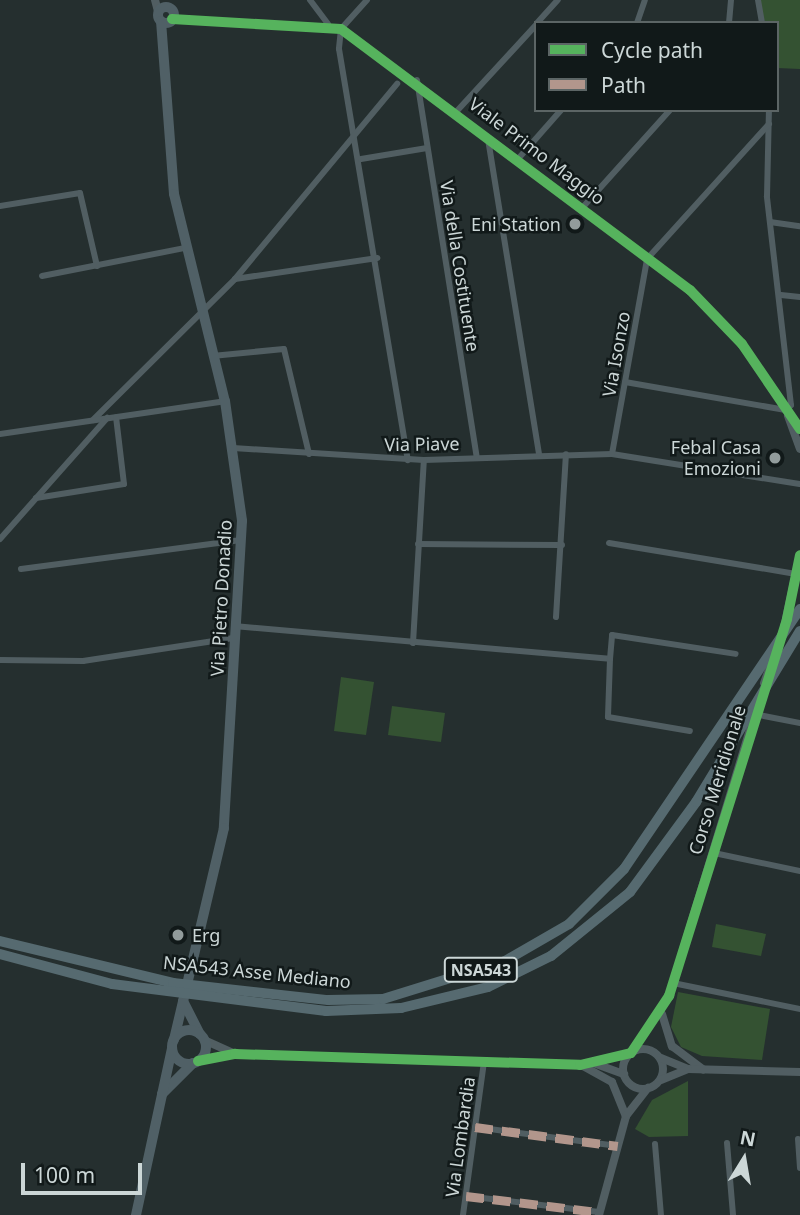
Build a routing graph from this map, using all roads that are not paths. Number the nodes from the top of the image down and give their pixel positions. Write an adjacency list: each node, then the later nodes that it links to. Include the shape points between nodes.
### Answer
1 (310, 0): 12 (street)
2 (368, 0): 14 (street)
3 (558, 0): 8 (street)
4 (645, 0): 9 (street)
5 (731, 0): 10 (street)
6 (758, 0): 11 (street)
7 (165, 10): 12 (street, Viale Primo Maggio, via 187,16); 31 (main road, Via Pietro Donadio, via 174,194)
8 (540, 21)
9 (638, 21)
10 (729, 21)
11 (762, 21)
12 (328, 24): 14 (street, Viale Primo Maggio)
13 (534, 27): 17 (street)
14 (341, 29): 15 (street, Viale Primo Maggio); 22 (street)
15 (417, 80): 17 (street, Viale Primo Maggio); 24 (street, Via della Costituente)
16 (397, 84): 22 (street)
17 (456, 112): 23 (street, Viale Primo Maggio)
18 (559, 112): 26 (street)
19 (668, 112): 28 (street)
20 (769, 112): 21 (street)
21 (769, 123): 29 (street); 33 (street)
22 (356, 134): 25 (street); 36 (street)
23 (488, 134): 26 (street, Viale Primo Maggio); 56 (street)
24 (427, 148): 25 (street); 57 (street, Via della Costituente)
25 (361, 159): 32 (street)
26 (518, 159): 28 (street, Viale Primo Maggio)
27 (0, 206): 34 (street, via 80,193)
28 (583, 207): 33 (street, Viale Primo Maggio)
29 (770, 222): 30 (street); 37 (street)
30 (800, 226)
31 (185, 248): 34 (street); 39 (main road, Via Pietro Donadio)
32 (377, 258): 36 (street); 58 (street)
33 (647, 259): 43 (street, Via Isonzo); 45 (street, Viale Primo Maggio, via 721,319)
34 (97, 265): 35 (street)
35 (42, 276)
36 (235, 279): 39 (street)
37 (781, 295): 38 (street); 41 (street)
38 (800, 297)
39 (200, 316): 40 (main road, Via Pietro Donadio); 48 (street)
40 (212, 356): 44 (main road, Via Pietro Donadio); 53 (street, via 284,349)
41 (789, 362): 42 (street); 45 (street, via 793,399)
42 (800, 363)
43 (625, 382): 45 (street); 55 (street, Via Isonzo)
44 (225, 401): 46 (street); 51 (main road, Via Pietro Donadio)
45 (786, 410): 49 (street, Viale Primo Maggio); 52 (street, Viale Primo Maggio)
46 (116, 417): 47 (street); 61 (street, via 124,484)
47 (107, 418): 48 (street); 61 (street)
48 (93, 420): 50 (street)
49 (800, 429)
50 (0, 434)
51 (233, 448): 53 (street, Via Piave); 63 (main road, Via Pietro Donadio)
52 (800, 449)
53 (309, 454): 58 (street, Via Piave)
54 (566, 454): 55 (street, Via Piave); 56 (street, Via Piave); 66 (street)
55 (612, 454): 60 (street, Via Piave)
56 (539, 455): 57 (street, Via Piave)
57 (477, 457): 59 (street, Via Piave)
58 (408, 460): 59 (street, Via Piave)
59 (424, 460): 65 (street)
60 (800, 484)
61 (36, 498): 62 (street)
62 (0, 539)
63 (241, 540): 68 (street); 72 (main road, Via Pietro Donadio)
64 (609, 543): 69 (street)
65 (418, 544): 66 (street); 75 (street)
66 (562, 545): 71 (street)
67 (800, 555): 69 (street, Corso Meridionale)
68 (21, 569)
69 (797, 574): 79 (street, Corso Meridionale)
70 (800, 609): 84 (highway, NSA543 Asse Mediano / NSA543, bridge, via 624,869 569,924 505,961 383,999 328,1000 173,983)
71 (556, 617)
72 (234, 626): 74 (main road, Via Pietro Donadio); 75 (street)
73 (800, 631): 85 (highway, NSA543 Asse Mediano / NSA543, bridge, via 696,802 630,892 551,956 488,987 401,1008 326,1011 112,984)
74 (233, 638): 78 (street, via 83,661); 87 (main road, Via Pietro Donadio, via 224,828)
75 (413, 643): 77 (street)
76 (736, 654): 77 (street, via 612,635)
77 (610, 659): 81 (street, via 608,717)
78 (0, 660)
79 (754, 713): 80 (street, Corso Meridionale); 82 (street, Corso Meridionale)
80 (800, 723)
81 (690, 731)
82 (714, 853): 83 (street, Corso Meridionale); 86 (street, Corso Meridionale)
83 (800, 871)
84 (0, 941)
85 (0, 954)
86 (673, 984): 88 (street); 89 (street, Corso Meridionale)
87 (183, 1001): 90 (main road); 91 (main road, Via Pietro Donadio)
88 (800, 1009)
89 (662, 1014): 92 (street, Corso Meridionale); 99 (street, via 672,1046)
90 (202, 1037): 91 (main road, via 186,1031); 93 (street); 95 (main road)
91 (173, 1044): 95 (main road, via 179,1060); 104 (main road, Via Pietro Donadio)
92 (631, 1052): 94 (street, via 647,1049); 97 (street); 101 (street)
93 (235, 1054): 95 (street); 96 (street)
94 (661, 1058): 98 (street); 102 (street)
95 (196, 1062): 104 (main road)
96 (484, 1062): 97 (street); 106 (street, Via Lombardia)
97 (585, 1064): 101 (street); 105 (street, via 612,1082)
98 (688, 1069): 99 (street); 102 (street)
99 (704, 1069): 100 (street)
100 (800, 1072)
101 (624, 1074): 103 (street, via 635,1087)
102 (660, 1080): 103 (street)
103 (648, 1088): 105 (street)
104 (161, 1094): 114 (main road, Via Pietro Donadio)
105 (626, 1116): 110 (street)
106 (475, 1127): 110 (street); 112 (street, Via Lombardia)
107 (798, 1139): 111 (street)
108 (727, 1143): 117 (street)
109 (655, 1144): 116 (street)
110 (618, 1146): 113 (street)
111 (800, 1168)
112 (466, 1196): 113 (street); 115 (street, Via Lombardia)
113 (599, 1213)
114 (136, 1215)
115 (463, 1215)
116 (661, 1215)
117 (733, 1215)

